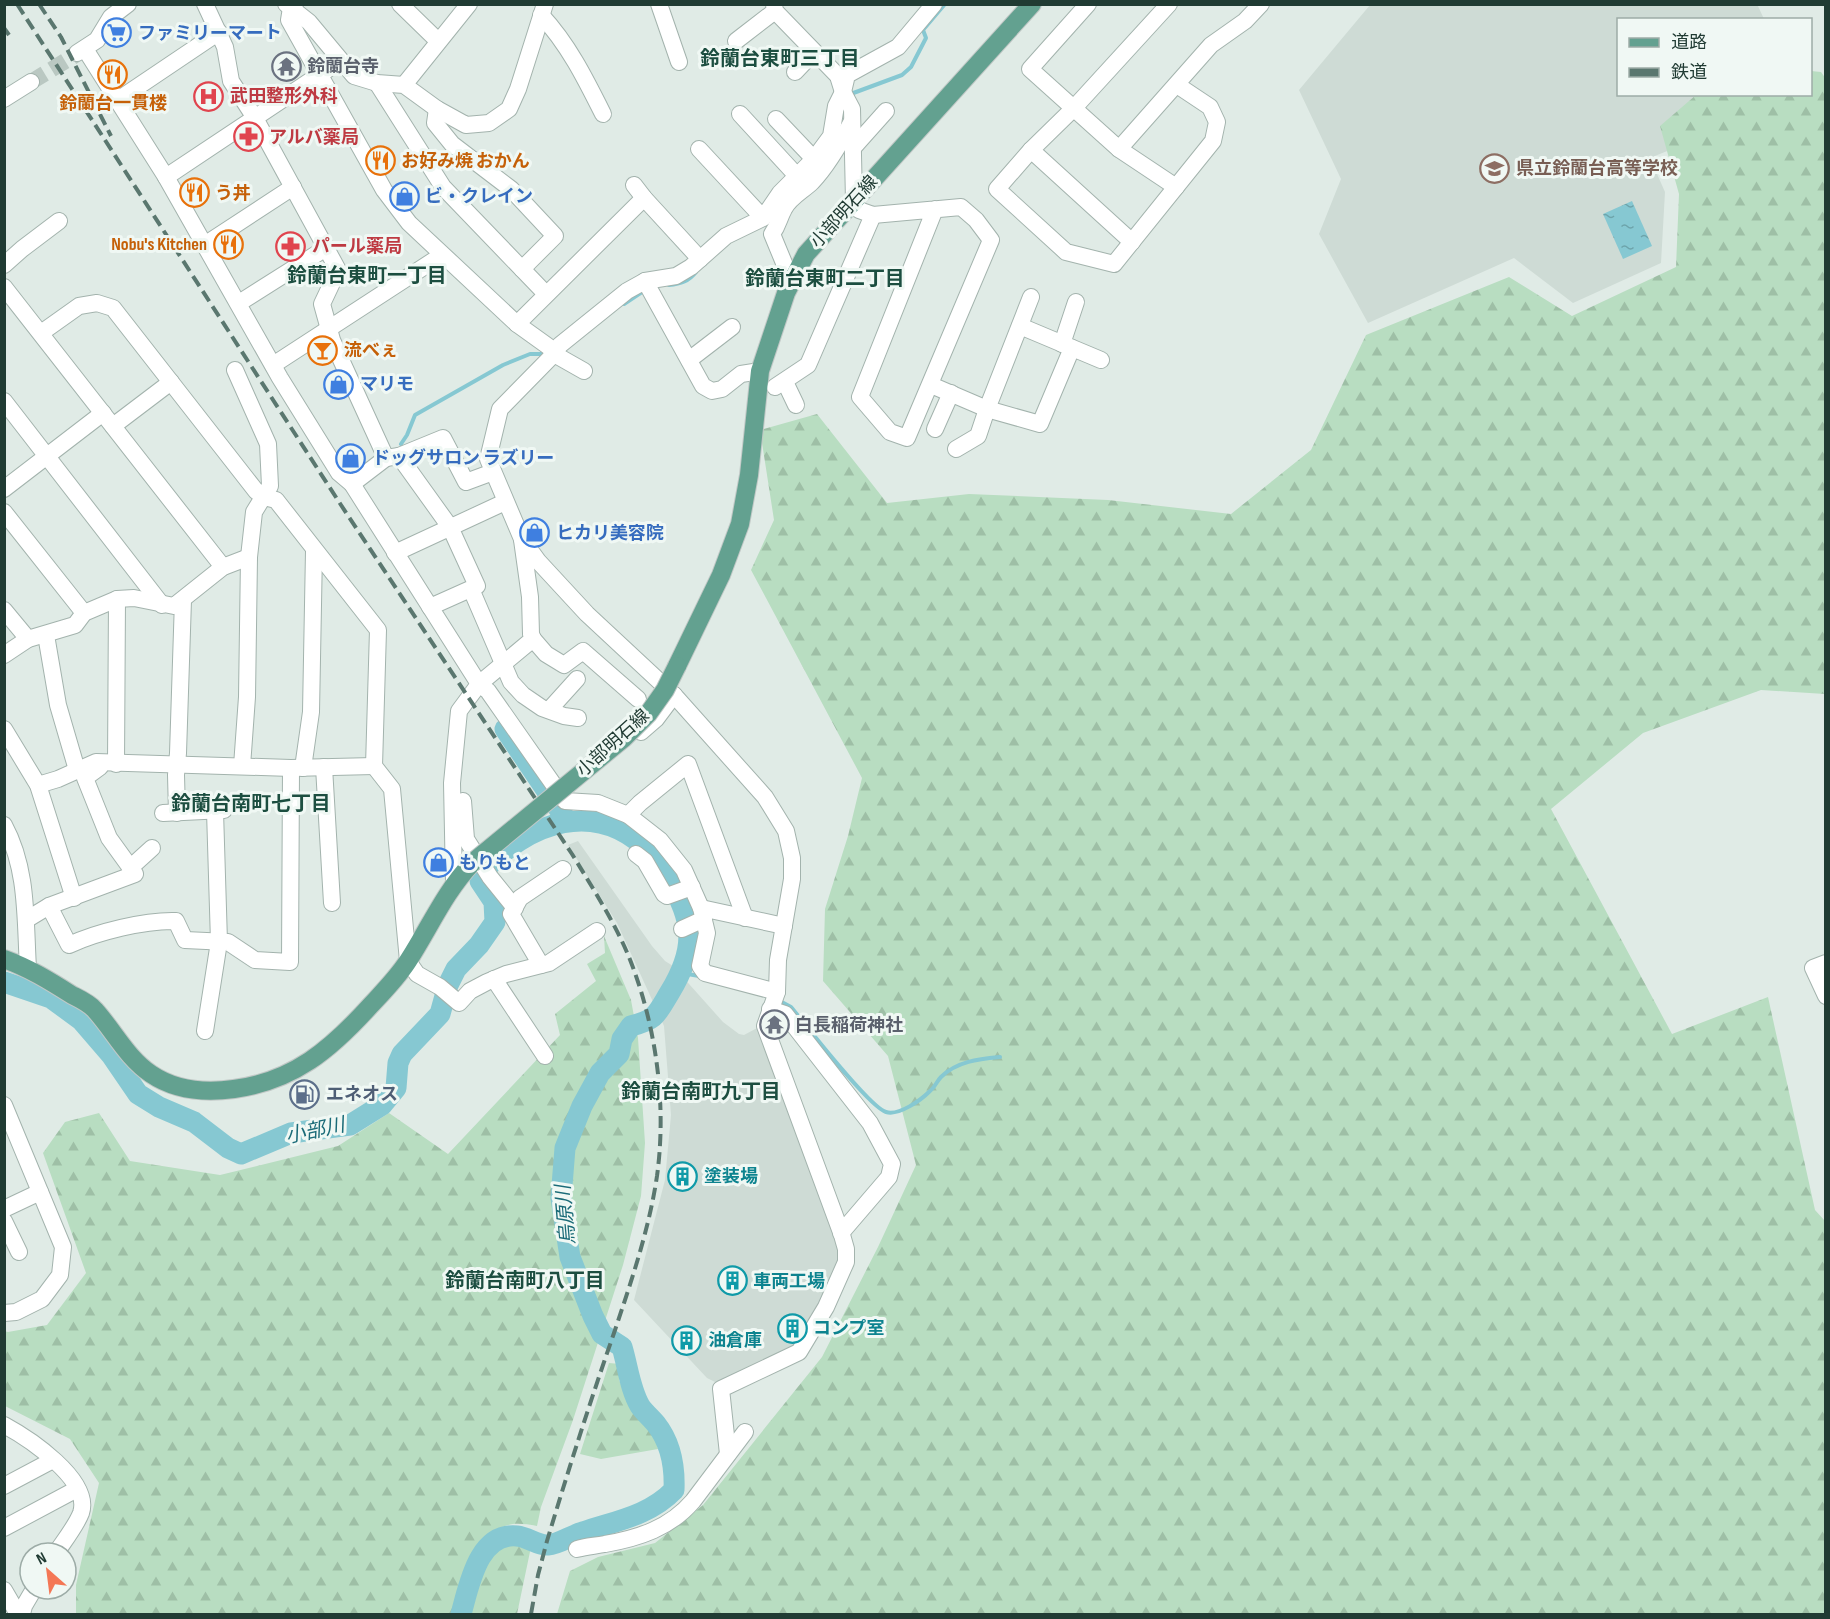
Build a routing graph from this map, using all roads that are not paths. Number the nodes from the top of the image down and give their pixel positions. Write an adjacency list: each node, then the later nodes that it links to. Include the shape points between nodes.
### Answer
1 (128, 4): 28 (street, via 111,17 98,40 81,51)
2 (205, 4): 14 (street)
3 (400, 4): 15 (street)
4 (469, 4): 15 (street)
5 (659, 4): 19 (street)
6 (934, 4): 26 (street, via 898,47 847,75)
7 (1032, 4): 46 (main road, 小部明石線)
8 (1088, 4): 29 (street, via 1030,69)
9 (1169, 4): 29 (street)
10 (1261, 4): 25 (street, via 1245,21 1211,45)
11 (291, 6): 18 (street); 21 (street, via 289,20)
12 (775, 8): 16 (street); 17 (street)
13 (543, 10): 30 (street, via 509,109 489,123 466,125); 32 (street, via 576,61)
14 (219, 32): 28 (street); 35 (street, via 231,81)
15 (438, 41): 24 (street)
16 (736, 41)
17 (814, 52): 20 (street); 26 (street, via 838,76)
18 (341, 61): 21 (street); 23 (street, via 354,76)
19 (679, 62)
20 (795, 72)
21 (320, 74): 35 (street); 54 (street, via 384,190 409,223)
22 (31, 82): 27 (street)
23 (377, 83): 24 (street); 58 (street, via 443,187)
24 (404, 85): 30 (street)
25 (1177, 85): 39 (street); 45 (street, via 1210,107 1217,122 1213,141)
26 (843, 92): 34 (street); 41 (street, via 836,106 831,136)
27 (4, 99)
28 (118, 100): 43 (street)
29 (1073, 109): 39 (street); 40 (street)
30 (437, 110): 58 (street, via 435,123 452,144 511,189 555,236)
31 (886, 111): 37 (street)
32 (603, 114)
33 (740, 114): 42 (street)
34 (852, 115): 37 (street); 56 (street, via 832,158 784,208 772,234)
35 (255, 118): 43 (street); 44 (street)
36 (776, 119): 41 (street)
37 (853, 148): 46 (street)
38 (699, 149): 49 (street)
39 (1119, 149): 45 (street)
40 (1031, 150): 51 (street); 51 (street, via 997,189 1066,252 1114,264)
41 (814, 159): 42 (street)
42 (797, 176): 49 (street)
43 (166, 177): 52 (street)
44 (293, 187): 52 (street); 53 (street)
45 (1176, 187): 51 (street)
46 (854, 201): 48 (street, via 859,210); 77 (main road, 小部明石線, via 806,254 786,293)
47 (935, 209): 48 (street); 79 (street, via 960,207 991,240); 79 (street, via 860,397 890,432 907,438)
48 (873, 215): 82 (street, via 808,365 780,385)
49 (763, 218): 55 (street, via 726,236)
50 (59, 221): 57 (street)
51 (1132, 242)
52 (206, 244): 64 (street)
53 (326, 248): 64 (street); 68 (street, via 338,270 322,304)
54 (442, 255): 65 (street); 68 (street)
55 (700, 259): 59 (street, via 676,276); 61 (street, via 639,192)
56 (784, 263)
57 (4, 265)
58 (522, 269): 61 (street)
59 (645, 281): 71 (street, via 627,291); 72 (street)
60 (4, 287): 69 (street)
61 (546, 294): 65 (street)
62 (1031, 297): 66 (street)
63 (1076, 302): 70 (street)
64 (239, 303): 74 (street)
65 (517, 324): 71 (street)
66 (1020, 326): 70 (street); 83 (street)
67 (732, 327): 72 (street)
68 (329, 330): 74 (street); 88 (street, via 364,414)
69 (41, 333): 78 (street, via 79,306 97,303 113,308); 84 (street)
70 (1067, 346): 73 (street); 83 (street, via 1040,424)
71 (554, 354): 76 (street); 89 (street, via 500,409 488,459)
72 (689, 360): 77 (street, via 703,386 712,391 722,389 741,374)
73 (1101, 360)
74 (273, 364): 90 (street, via 339,473)
75 (235, 370): 92 (street, via 268,444 270,486)
76 (584, 371)
77 (760, 371): 136 (main road, 小部明石線, bridge, via 740,524 721,575 665,690 624,738)
78 (171, 382): 84 (street); 92 (street)
79 (931, 385): 80 (street)
80 (951, 393): 83 (street); 85 (street)
81 (4, 401): 87 (street)
82 (796, 405)
83 (987, 409): 86 (street, via 978,436)
84 (108, 419): 87 (street); 100 (street)
85 (935, 429)
86 (956, 449)
87 (47, 456): 91 (street); 104 (street)
88 (392, 457): 89 (street, via 444,438 466,482); 90 (street); 95 (street)
89 (493, 472): 93 (street)
90 (352, 484): 98 (street)
91 (4, 489)
92 (264, 497): 97 (street, via 276,500); 99 (street, via 254,512)
93 (505, 501): 95 (street); 96 (street)
94 (4, 512): 107 (street)
95 (450, 527): 98 (street); 101 (street, via 477,586)
96 (522, 539): 110 (street); 115 (street, via 587,614)
97 (315, 551): 123 (street, via 378,630); 126 (street, via 311,712)
98 (395, 553): 105 (street)
99 (249, 557): 100 (street); 122 (street)
100 (223, 567): 103 (street)
101 (471, 589): 105 (street); 112 (street)
102 (117, 599): 104 (street, via 134,598); 107 (street); 120 (street)
103 (183, 600): 104 (street, via 174,606); 121 (street)
104 (162, 605)
105 (430, 607): 114 (street)
106 (4, 610): 109 (street)
107 (84, 613): 108 (street, via 75,625)
108 (46, 635): 109 (street); 127 (street, via 58,705)
109 (28, 639): 111 (street)
110 (533, 639): 112 (street); 116 (street, via 546,654 564,665 583,651)
111 (4, 655)
112 (503, 666): 114 (street); 117 (street, via 523,695)
113 (577, 679): 117 (street)
114 (479, 684): 124 (street, via 459,711); 129 (street, via 488,691)
115 (674, 695): 129 (street, via 656,719 628,745); 148 (street, via 765,797 786,831 792,879)
116 (638, 699)
117 (549, 710): 118 (street)
118 (578, 718)
119 (4, 729): 128 (street)
120 (110, 764): 121 (street); 127 (street, via 96,762); 135 (street, via 85,778 109,838)
121 (177, 764): 122 (street); 151 (street, via 170,813 220,811)
122 (242, 766): 126 (street)
123 (374, 766): 125 (street); 153 (street, via 392,789)
124 (453, 766): 136 (street, via 462,785 466,838); 139 (street)
125 (324, 767): 126 (street); 142 (street)
126 (297, 768): 151 (street, via 290,962 255,960 228,942)
127 (77, 770): 128 (street)
128 (38, 785): 141 (street)
129 (562, 798): 130 (street, via 597,803)
130 (628, 815): 140 (street, via 660,840 684,870); 146 (street, via 688,764)
131 (4, 825): 138 (street)
132 (152, 848): 135 (street)
133 (636, 854): 140 (street, via 645,861 667,896)
134 (4, 864): 138 (street)
135 (130, 868): 141 (street, via 135,874)
136 (480, 869): 139 (main road, 小部明石線); 144 (street); 153 (street, via 457,894 424,947)
137 (562, 869): 144 (street, via 520,898)
138 (22, 871): 147 (street)
139 (454, 882): 153 (main road, 小部明石線)
140 (689, 888): 145 (street)
141 (74, 898): 143 (street)
142 (332, 903)
143 (49, 906): 147 (street); 151 (street, via 69,945 90,936 162,921 176,921 185,940)
144 (515, 908): 154 (street, via 511,914)
145 (702, 916): 146 (street); 149 (street); 158 (street, via 706,933 700,966 705,973)
146 (746, 918): 148 (street)
147 (26, 920): 156 (street)
148 (784, 926): 158 (street)
149 (682, 929)
150 (597, 931): 154 (street)
151 (219, 942): 161 (street)
152 (4, 959): 156 (main road, 小部明石線)
153 (408, 961): 156 (main road, 小部明石線, via 348,1030 318,1056 257,1085 214,1091 179,1088 153,1076 135,1061 93,1008); 157 (street, via 417,974 459,1003 470,991)
154 (541, 965): 157 (street)
155 (1820, 965): 159 (street)
156 (28, 968)
157 (494, 979): 162 (street)
158 (777, 992): 160 (street)
159 (1826, 996)
160 (770, 1009): 167 (street, via 765,1026); 167 (street, via 785,1014 870,1123 892,1164 889,1177)
161 (205, 1031)
162 (545, 1056)
163 (4, 1105): 164 (street)
164 (40, 1192): 165 (street); 169 (street, via 63,1247 60,1275 42,1299 16,1312)
165 (4, 1209)
166 (4, 1221): 168 (street)
167 (841, 1233): 174 (street, via 846,1262 826,1307 799,1352 721,1389)
168 (19, 1252)
169 (4, 1313)
170 (4, 1425): 172 (street)
171 (745, 1432): 174 (street)
172 (21, 1434): 173 (street); 175 (street)
173 (4, 1443)
174 (728, 1454): 180 (street, via 689,1506 668,1523 639,1536)
175 (53, 1460): 176 (street); 177 (street)
176 (4, 1486)
177 (77, 1488): 178 (street); 179 (street, via 82,1499 81,1512)
178 (4, 1528)
179 (63, 1541)
180 (577, 1549)
181 (4, 1590): 182 (street)
182 (20, 1614)

